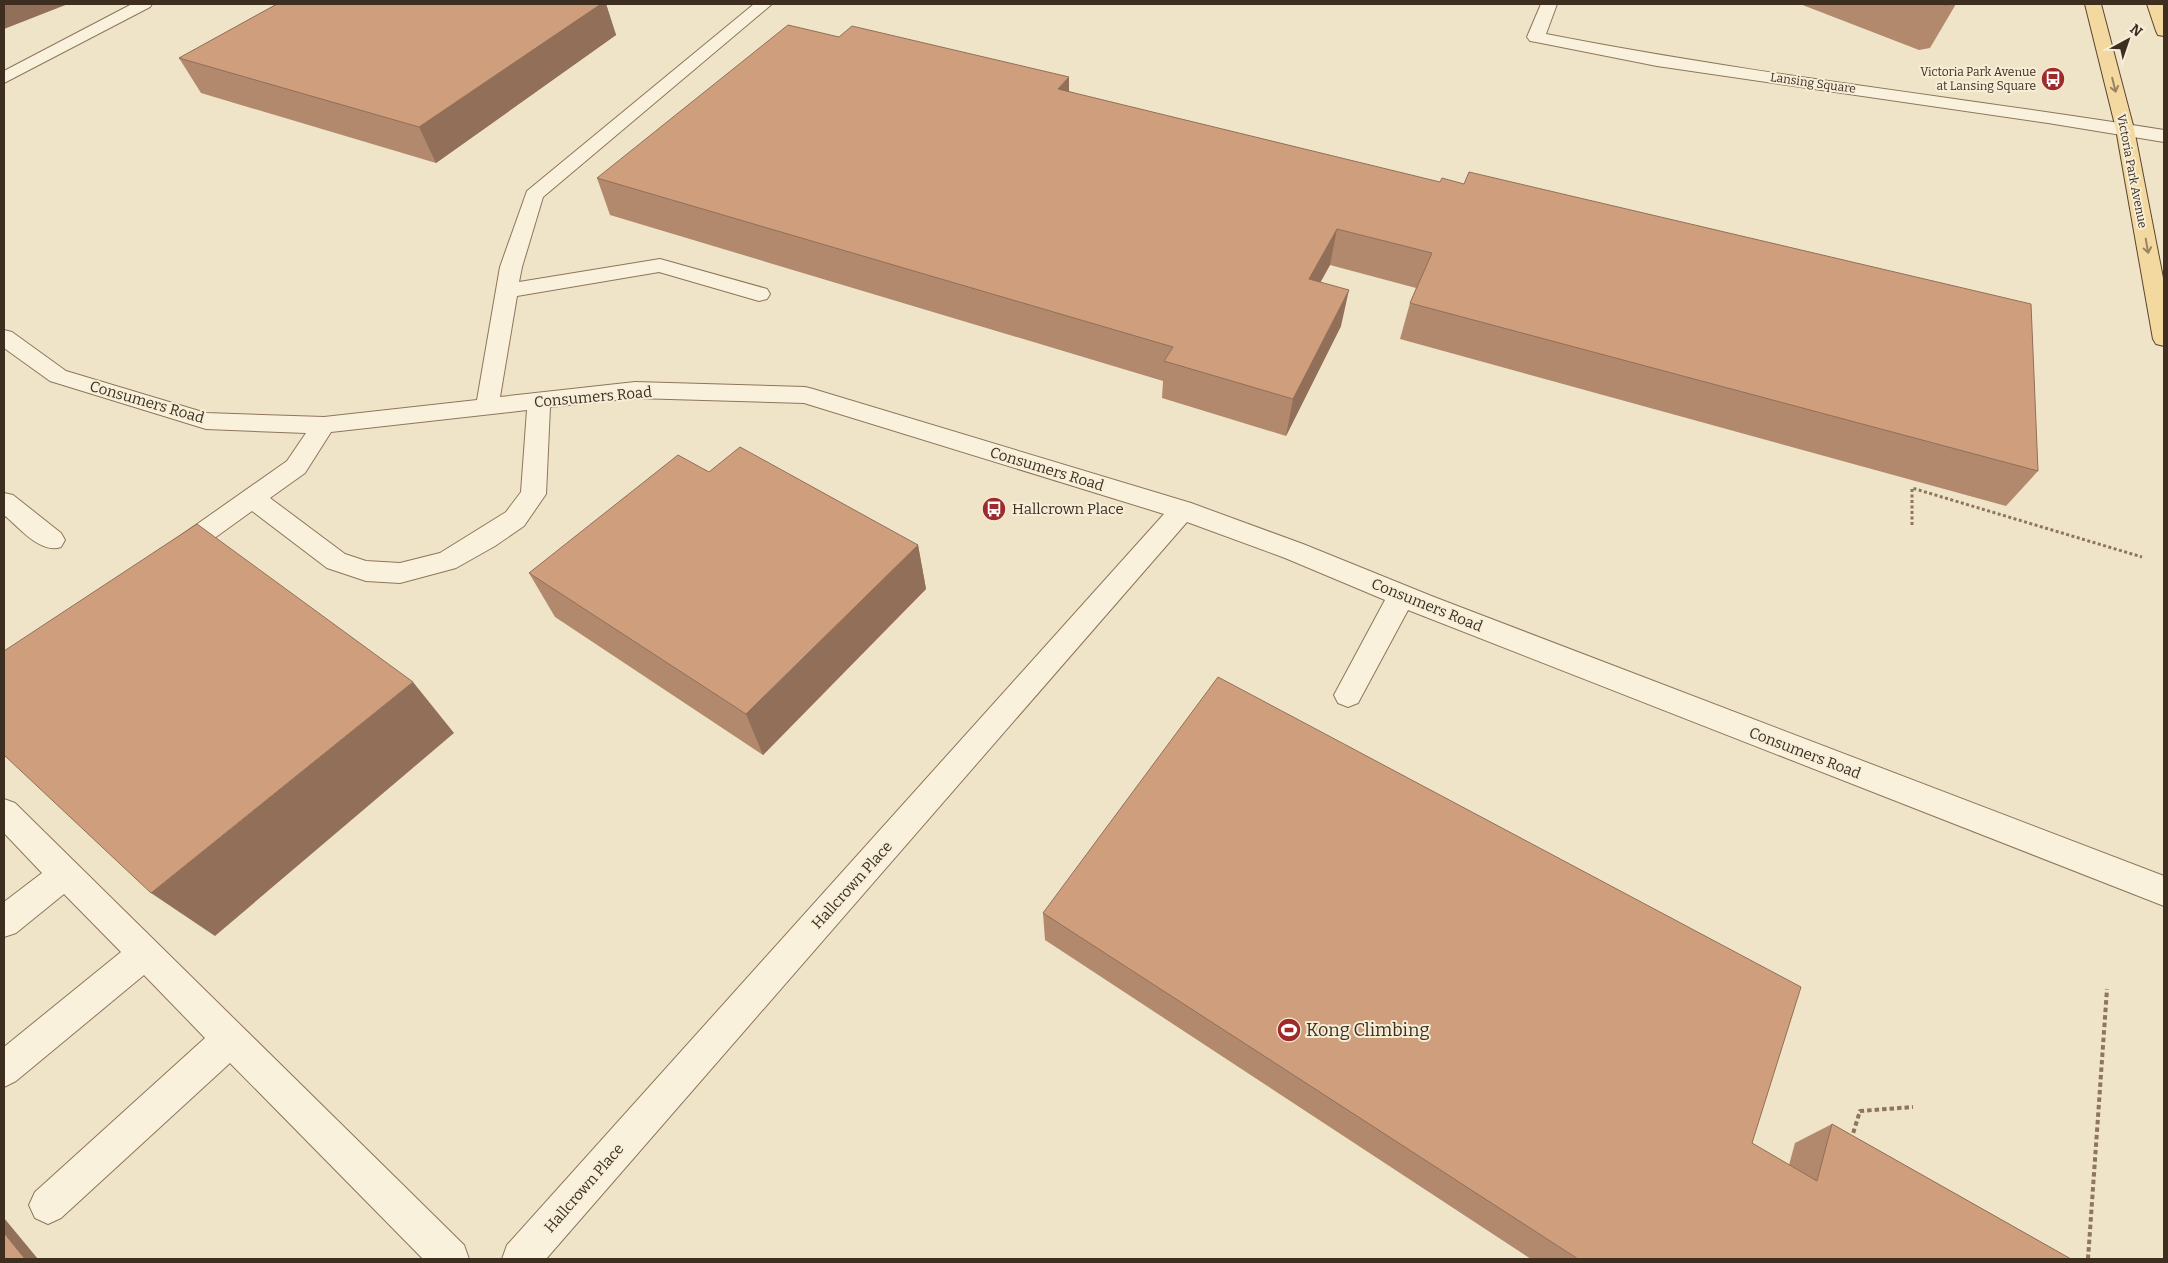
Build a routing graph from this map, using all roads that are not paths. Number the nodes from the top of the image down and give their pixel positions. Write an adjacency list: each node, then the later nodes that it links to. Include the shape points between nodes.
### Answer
1 (144, 4): 7 (street)
2 (764, 4): 10 (street, via 534,195 511,267)
3 (1549, 4): 8 (street, Lansing Square, via 1536,37 1657,61)
4 (2093, 4): 8 (main road, Victoria Park Avenue, one-way to 8)
5 (2155, 4): 6 (main road)
6 (2164, 31)
7 (4, 78)
8 (2125, 129): 9 (street); 13 (main road, Victoria Park Avenue, one-way to 13)
9 (2164, 136)
10 (507, 291): 11 (street, via 660,265); 15 (street)
11 (759, 294)
12 (4, 337): 16 (street, Consumers Road, via 58,376 206,421)
13 (2164, 339)
14 (539, 401): 15 (street, Consumers Road); 17 (street, via 533,494 515,519 447,561 400,573 366,571 336,561); 19 (street, Consumers Road, via 635,390 805,395)
15 (487, 407): 16 (street, Consumers Road)
16 (324, 425): 17 (street, via 296,468)
17 (254, 499): 21 (street)
18 (4, 502): 20 (street)
19 (1182, 510): 22 (street, Consumers Road, via 1294,551); 33 (street, Hallcrown Place)
20 (52, 540)
21 (157, 565)
22 (1402, 596): 23 (street); 26 (street, Consumers Road)
23 (1348, 695)
24 (4, 812): 25 (street)
25 (65, 874): 27 (street); 28 (street)
26 (2164, 891)
27 (4, 922)
28 (144, 954): 29 (street); 30 (street)
29 (230, 1039): 31 (street); 32 (street)
30 (4, 1069)
31 (48, 1205)
32 (450, 1259)
33 (521, 1259)

